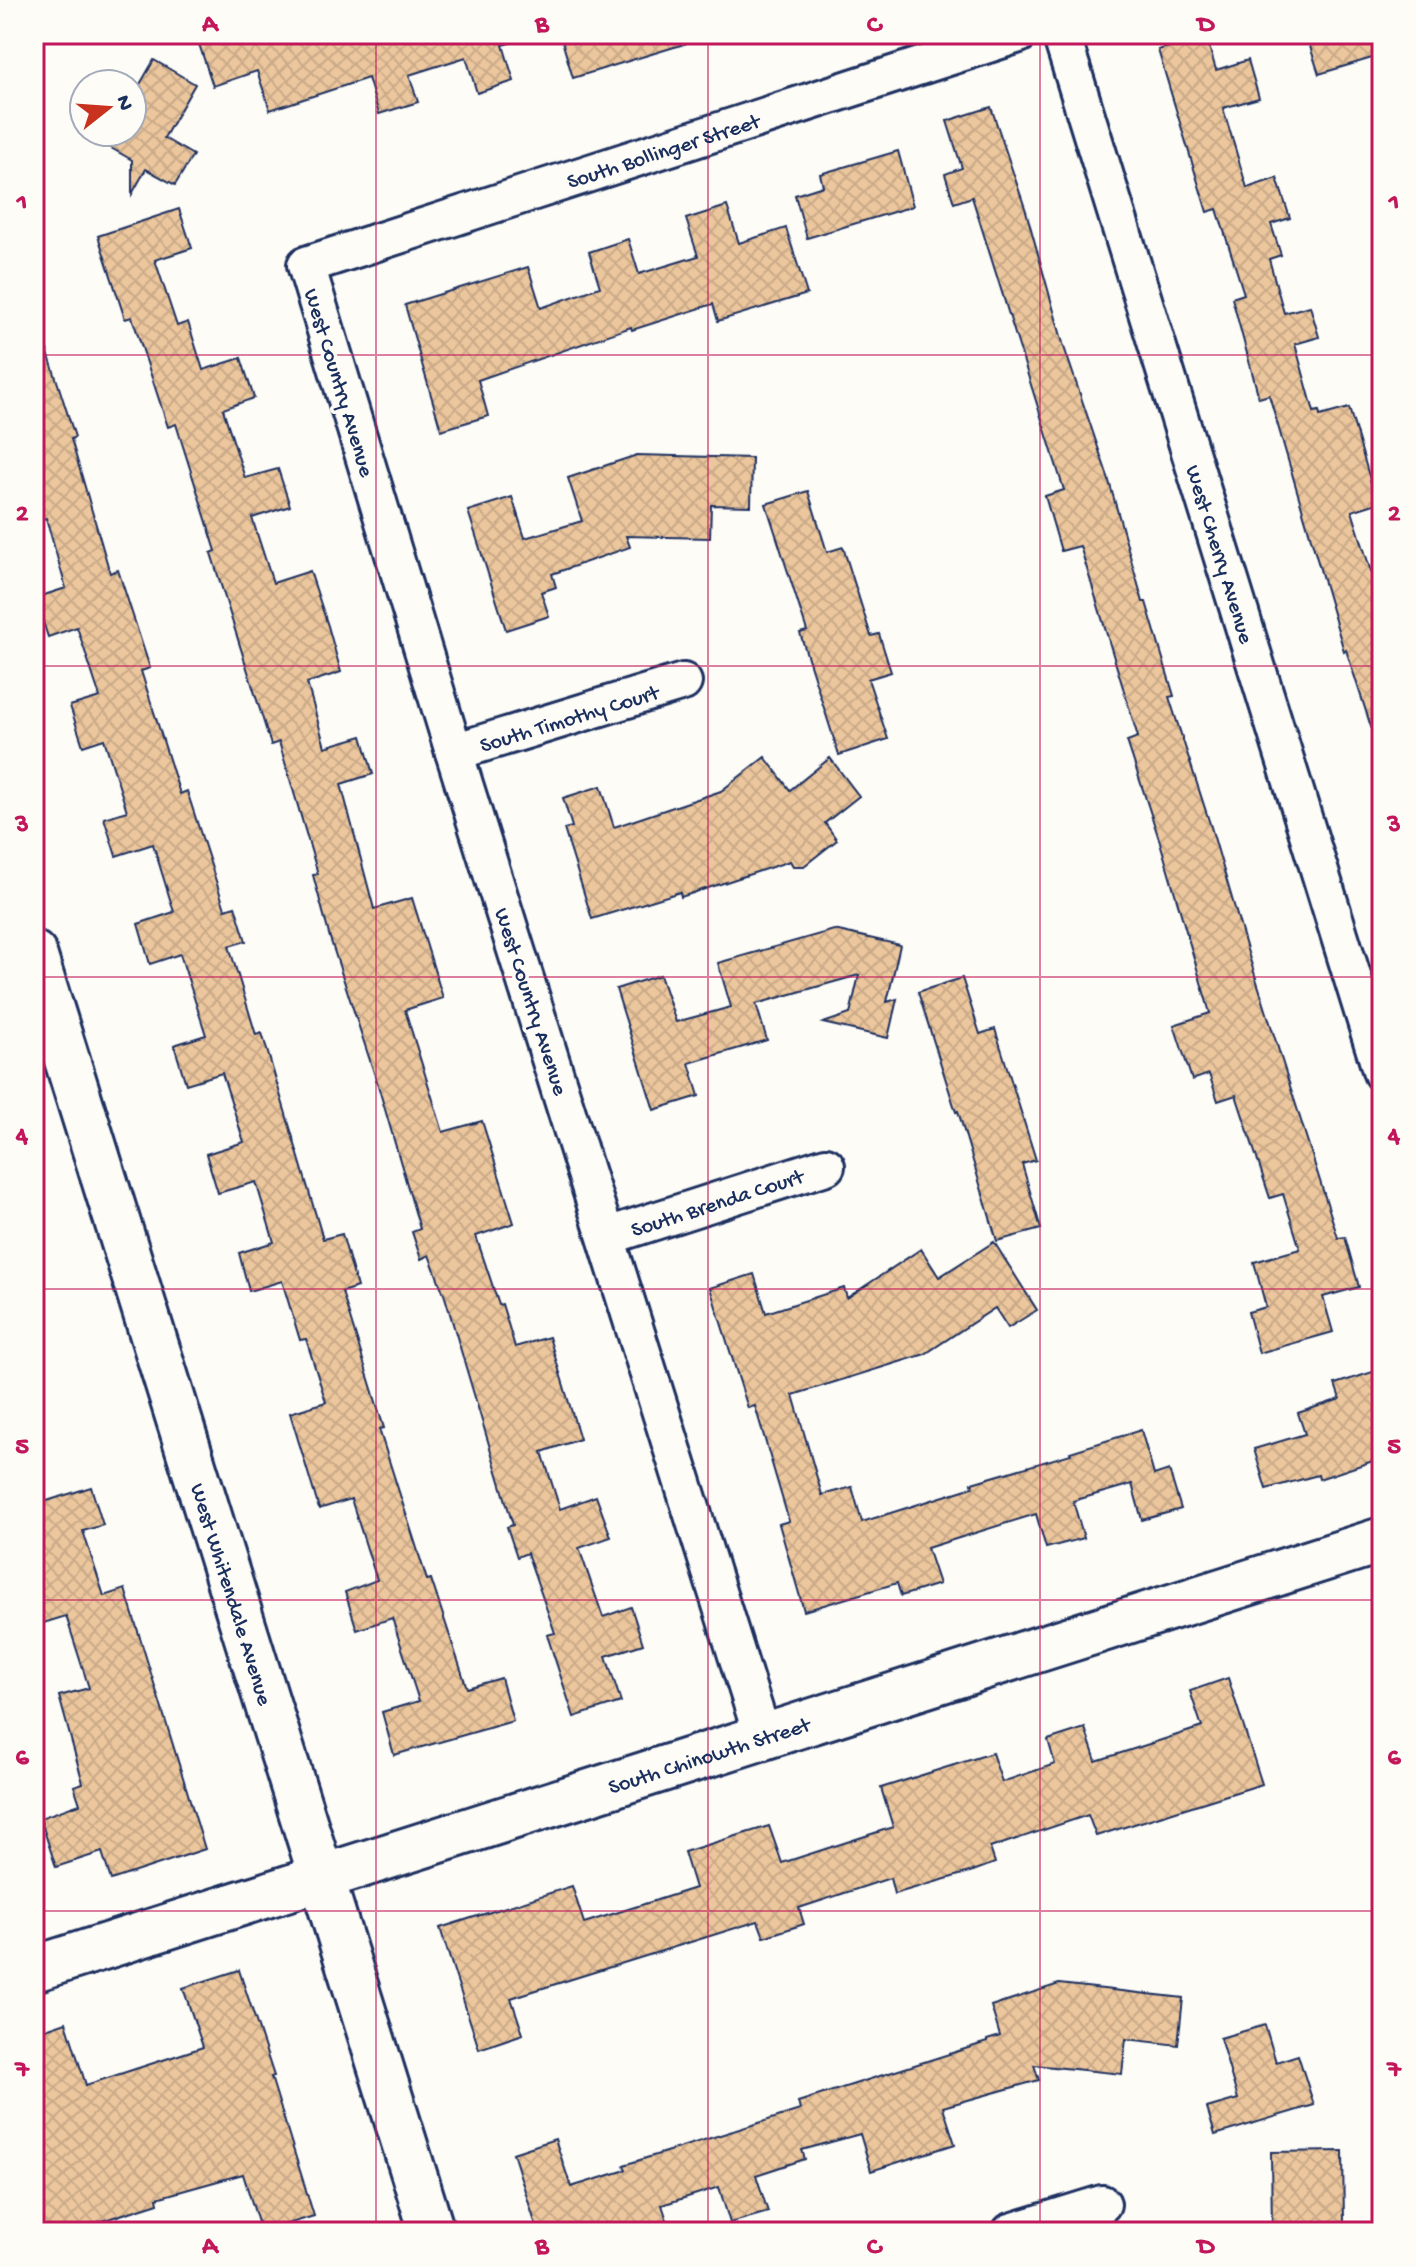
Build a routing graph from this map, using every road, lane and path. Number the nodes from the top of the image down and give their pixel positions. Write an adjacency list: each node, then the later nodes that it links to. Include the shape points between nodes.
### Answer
1 (1019, 34): 3 (street, South Bollinger Street)
2 (1061, 34): 7 (street, West Cherry Avenue)
3 (306, 265): 5 (street, West Country Avenue)
4 (683, 682): 5 (street, South Timothy Court)
5 (454, 752): 9 (street, West Country Avenue)
6 (34, 954): 12 (street, West Whitendale Avenue)
7 (1382, 1073)
8 (826, 1166): 9 (street, South Brenda Court)
9 (608, 1236): 11 (street, West Country Avenue)
10 (1382, 1540): 11 (street, South Chinowth Street)
11 (762, 1735): 12 (street, South Chinowth Street)
12 (321, 1878): 13 (street, South Chinowth Street); 15 (street, West Whitendale Avenue)
13 (34, 1969)
14 (1102, 2204): 16 (street)
15 (432, 2232)
16 (1011, 2232)

